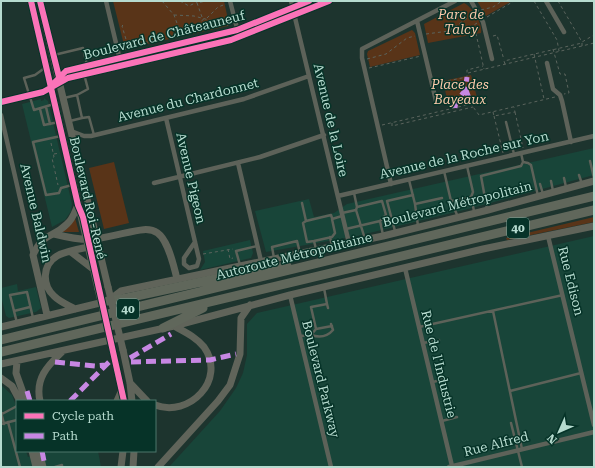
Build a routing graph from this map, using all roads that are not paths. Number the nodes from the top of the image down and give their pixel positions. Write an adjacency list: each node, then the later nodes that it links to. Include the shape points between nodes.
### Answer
1 (31, 1): 19 (main road, Boulevard Roi-René)
2 (40, 1): 14 (main road, Boulevard Roi-René)
3 (106, 1): 16 (street)
4 (309, 1): 10 (main road, Boulevard de Châteauneuf)
5 (329, 1): 10 (main road, Boulevard de Châteauneuf)
6 (455, 1): 11 (street)
7 (471, 1): 15 (street, via 482,20)
8 (546, 1): 13 (street)
9 (231, 2): 12 (street)
10 (294, 8): 12 (main road, Boulevard de Châteauneuf); 21 (street, Avenue de la Loire)
11 (417, 21): 28 (street); 61 (street, via 365,46 361,53)
12 (238, 31): 16 (main road, Boulevard de Châteauneuf); 16 (main road, Boulevard de Châteauneuf, via 183,40)
13 (564, 32)
14 (53, 55): 18 (lane, via 83,48); 22 (main road, Boulevard Roi-René)
15 (492, 59)
16 (121, 62): 18 (main road, Boulevard de Châteauneuf); 20 (main road, Boulevard de Châteauneuf)
17 (547, 63): 44 (street, via 553,89 560,96)
18 (88, 66): 22 (main road, Boulevard de Châteauneuf, via 63,72)
19 (46, 67): 23 (main road, Boulevard Roi-René); 24 (lane, via 35,75 24,78)
20 (84, 74): 22 (main road, Boulevard de Châteauneuf); 25 (lane, via 88,89)
21 (309, 76): 34 (street, Avenue du Chardonnet, via 244,100); 41 (street, Avenue de la Loire)
22 (59, 79): 23 (main road, Boulevard de Châteauneuf); 26 (main road, Boulevard Roi-René)
23 (51, 87): 24 (street, Boulevard de Châteauneuf); 29 (main road, Boulevard Roi-René)
24 (29, 95): 27 (street, Boulevard de Châteauneuf); 31 (lane, via 34,110)
25 (77, 95): 26 (lane); 33 (lane)
26 (64, 98): 35 (main road, Boulevard Roi-René)
27 (1, 102)
28 (436, 102)
29 (55, 104): 30 (lane); 36 (main road, Boulevard Roi-René)
30 (46, 107): 31 (lane); 38 (lane)
31 (40, 109): 38 (lane, via 44,125)
32 (1, 115): 109 (street, Avenue Baldwin)
33 (82, 118): 35 (lane); 40 (lane, via 89,116)
34 (166, 118): 40 (street, Avenue du Chardonnet); 53 (street, Avenue Pigeon)
35 (69, 121): 39 (main road, Boulevard Roi-René)
36 (59, 122): 38 (lane); 42 (main road, Boulevard Roi-René)
37 (506, 122): 46 (lane)
38 (50, 124)
39 (71, 131): 40 (street, Avenue du Chardonnet, via 88,136); 98 (main road, Boulevard Roi-René)
40 (94, 135)
41 (324, 135): 49 (street); 70 (street, Avenue de la Loire)
42 (62, 136): 64 (main road, Boulevard Roi-René); 64 (lane, via 33,142 46,195 59,193 63,188)
43 (594, 136): 44 (street, Avenue de la Roche sur Yon)
44 (571, 142): 45 (street, Avenue de la Roche sur Yon)
45 (522, 152): 46 (street, Avenue de la Roche sur Yon); 48 (lane)
46 (514, 154): 50 (street, Avenue de la Roche sur Yon)
47 (590, 161): 58 (lane)
48 (523, 162): 54 (lane, via 530,164); 81 (lane, via 521,166 481,176)
49 (238, 163): 53 (street); 104 (street)
50 (467, 166): 51 (street, Avenue de la Roche sur Yon); 71 (lane, via 473,192)
51 (444, 171): 57 (street, Avenue de la Roche sur Yon); 74 (lane)
52 (579, 175): 63 (lane)
53 (179, 176): 60 (street); 101 (street, Avenue Pigeon)
54 (533, 177): 55 (lane); 69 (lane)
55 (529, 178)
56 (564, 178): 65 (lane)
57 (409, 179): 61 (street, Avenue de la Roche sur Yon); 68 (lane)
58 (594, 180): 63 (main road, Boulevard Métropolitain)
59 (551, 181): 67 (lane)
60 (154, 183)
61 (392, 184): 66 (street, Avenue de la Roche sur Yon)
62 (540, 184): 69 (lane)
63 (582, 184): 65 (main road, Boulevard Métropolitain)
64 (74, 185): 78 (main road, Boulevard Roi-René)
65 (567, 188): 67 (main road, Boulevard Métropolitain)
66 (354, 192): 70 (street, Avenue de la Roche sur Yon); 79 (lane)
67 (554, 192): 69 (main road, Boulevard Métropolitain)
68 (413, 195): 76 (lane); 93 (lane, via 387,201)
69 (540, 195): 81 (main road, Boulevard Métropolitain)
70 (338, 196): 84 (street, Avenue de la Loire)
71 (471, 196): 74 (lane); 77 (lane)
72 (594, 196): 111 (highway, Autoroute Métropolitaine / 40)
73 (442, 198): 76 (lane)
74 (451, 201): 80 (lane)
75 (302, 203): 87 (lane)
76 (415, 204): 91 (lane)
77 (472, 204): 80 (lane); 83 (lane)
78 (78, 205): 94 (main road, via 69,222); 102 (main road, Boulevard Roi-René)
79 (357, 208): 84 (lane); 88 (lane, via 382,200 386,215); 89 (lane)
80 (453, 209): 85 (lane)
81 (488, 210): 83 (main road, Boulevard Métropolitain)
82 (594, 210): 120 (highway, Autoroute Métropolitaine / 40)
83 (475, 214): 85 (main road, Boulevard Métropolitain)
84 (342, 215): 86 (lane); 92 (street, Avenue de la Loire)
85 (458, 218): 91 (main road, Boulevard Métropolitain)
86 (332, 219): 87 (lane, via 331,215); 97 (lane, via 335,233)
87 (306, 221): 100 (lane, via 303,223 307,242)
88 (380, 221): 89 (lane); 95 (lane)
89 (360, 225): 92 (lane); 99 (lane)
90 (594, 226): 96 (main road)
91 (418, 227): 93 (main road, Boulevard Métropolitain)
92 (346, 229): 103 (street, Avenue de la Loire)
93 (395, 233): 95 (main road, Boulevard Métropolitain)
94 (54, 234): 102 (main road); 109 (main road, via 42,239)
95 (383, 236): 99 (main road, Boulevard Métropolitain)
96 (548, 236): 115 (main road); 119 (street, Rue Edison)
97 (330, 237): 100 (lane); 105 (lane)
98 (97, 238): 102 (main road); 116 (main road, via 142,228 155,232 163,237 167,244); 150 (main road, Boulevard Roi-René, bridge)
99 (366, 240): 103 (main road, Boulevard Métropolitain)
100 (314, 241): 106 (lane)
101 (195, 242): 101 (street, Avenue Pigeon, via 184,260 189,268 199,263)
102 (88, 243): 107 (main road); 114 (main road, Boulevard Roi-René)
103 (349, 244): 105 (main road, Boulevard Métropolitain)
104 (257, 246): 112 (street); 113 (lane, via 236,251)
105 (332, 247): 106 (main road, Boulevard Métropolitain)
106 (316, 250): 108 (main road, Boulevard Métropolitain)
107 (71, 252): 114 (main road); 126 (main road, via 52,260 47,268 46,280 53,296)
108 (300, 253): 110 (main road, Boulevard Métropolitain); 110 (lane, via 297,241 272,247)
109 (33, 254): 129 (main road, Avenue Baldwin)
110 (275, 258): 112 (main road, Boulevard Métropolitain)
111 (330, 260): 121 (highway, via 252,271); 139 (highway, Autoroute Métropolitaine / 40)
112 (261, 261): 113 (main road, Boulevard Métropolitain)
113 (240, 266): 116 (main road, Boulevard Métropolitain)
114 (93, 268): 152 (main road, Boulevard Roi-René, bridge)
115 (405, 268): 117 (main road); 134 (street, Rue de l'Industrie)
116 (177, 279): 121 (main road, Boulevard Métropolitain, via 121,291)
117 (324, 287): 118 (main road); 122 (lane)
118 (290, 295): 123 (main road); 138 (street, Boulevard Parkway)
119 (563, 295): 128 (lane); 146 (street, Rue Edison)
120 (226, 298): 135 (highway); 142 (highway, Autoroute Métropolitaine / 40)
121 (108, 301): 126 (main road, Boulevard Métropolitain)
122 (327, 304): 125 (lane); 136 (lane, via 311,307)
123 (251, 305): 133 (main road); 183 (main road, via 241,318 240,354 230,385)
124 (30, 307): 127 (lane); 127 (lane, via 27,292 11,295); 130 (lane)
125 (328, 308)
126 (75, 309): 129 (main road, Boulevard Métropolitain)
127 (14, 311): 131 (lane)
128 (493, 311): 134 (lane); 151 (lane)
129 (47, 315): 130 (main road, Boulevard Métropolitain)
130 (33, 319): 131 (main road, Boulevard Métropolitain)
131 (17, 323): 132 (main road, Boulevard Métropolitain)
132 (1, 326)
133 (174, 326): 135 (main road); 160 (main road, via 194,337 204,347 210,362 209,379 202,394 189,404 172,408)
134 (419, 327): 141 (street, Rue de l'Industrie)
135 (163, 328): 143 (main road)
136 (316, 329): 137 (lane); 137 (lane, via 332,325 333,330 329,335 318,337)
137 (311, 334): 138 (lane)
138 (300, 336): 184 (street, Boulevard Parkway)
139 (1, 340)
140 (439, 340): 141 (lane)
141 (423, 343): 149 (street, Rue de l'Industrie)
142 (1, 352)
143 (62, 352): 144 (main road); 155 (main road, via 47,366 41,376 38,389)
144 (17, 361): 145 (main road); 154 (main road, via 16,373)
145 (1, 364)
146 (581, 373): 151 (lane); 169 (street, Rue Edison)
147 (1, 378): 153 (main road, via 12,386)
148 (448, 378): 149 (lane)
149 (432, 382): 165 (street, Rue de l'Industrie)
150 (130, 383): 158 (main road, Boulevard Roi-René); 159 (main road)
151 (510, 391): 171 (lane)
152 (121, 392): 156 (main road); 157 (main road, Boulevard Roi-René)
153 (19, 400)
154 (26, 400)
155 (40, 400)
156 (117, 400)
157 (124, 400)
158 (132, 400)
159 (147, 400)
160 (156, 405)
161 (16, 406): 162 (lane)
162 (1, 413): 168 (lane)
163 (457, 417): 165 (lane)
164 (16, 420): 166 (lane)
165 (442, 421): 185 (street, Rue de l'Industrie)
166 (8, 422): 168 (lane); 176 (lane)
167 (511, 423): 171 (lane)
168 (2, 424)
169 (594, 425)
170 (594, 432): 171 (street, Rue Alfred)
171 (520, 450): 185 (street, Rue Alfred); 186 (lane)
172 (32, 452): 177 (main road)
173 (39, 452): 178 (main road)
174 (123, 452): 181 (main road)
175 (134, 452): 182 (main road)
176 (20, 467)
177 (36, 467)
178 (43, 467)
179 (55, 467): 180 (lane)
180 (62, 467)
181 (121, 467)
182 (133, 467)
183 (158, 467)
184 (331, 467)
185 (451, 467)
186 (522, 467)

